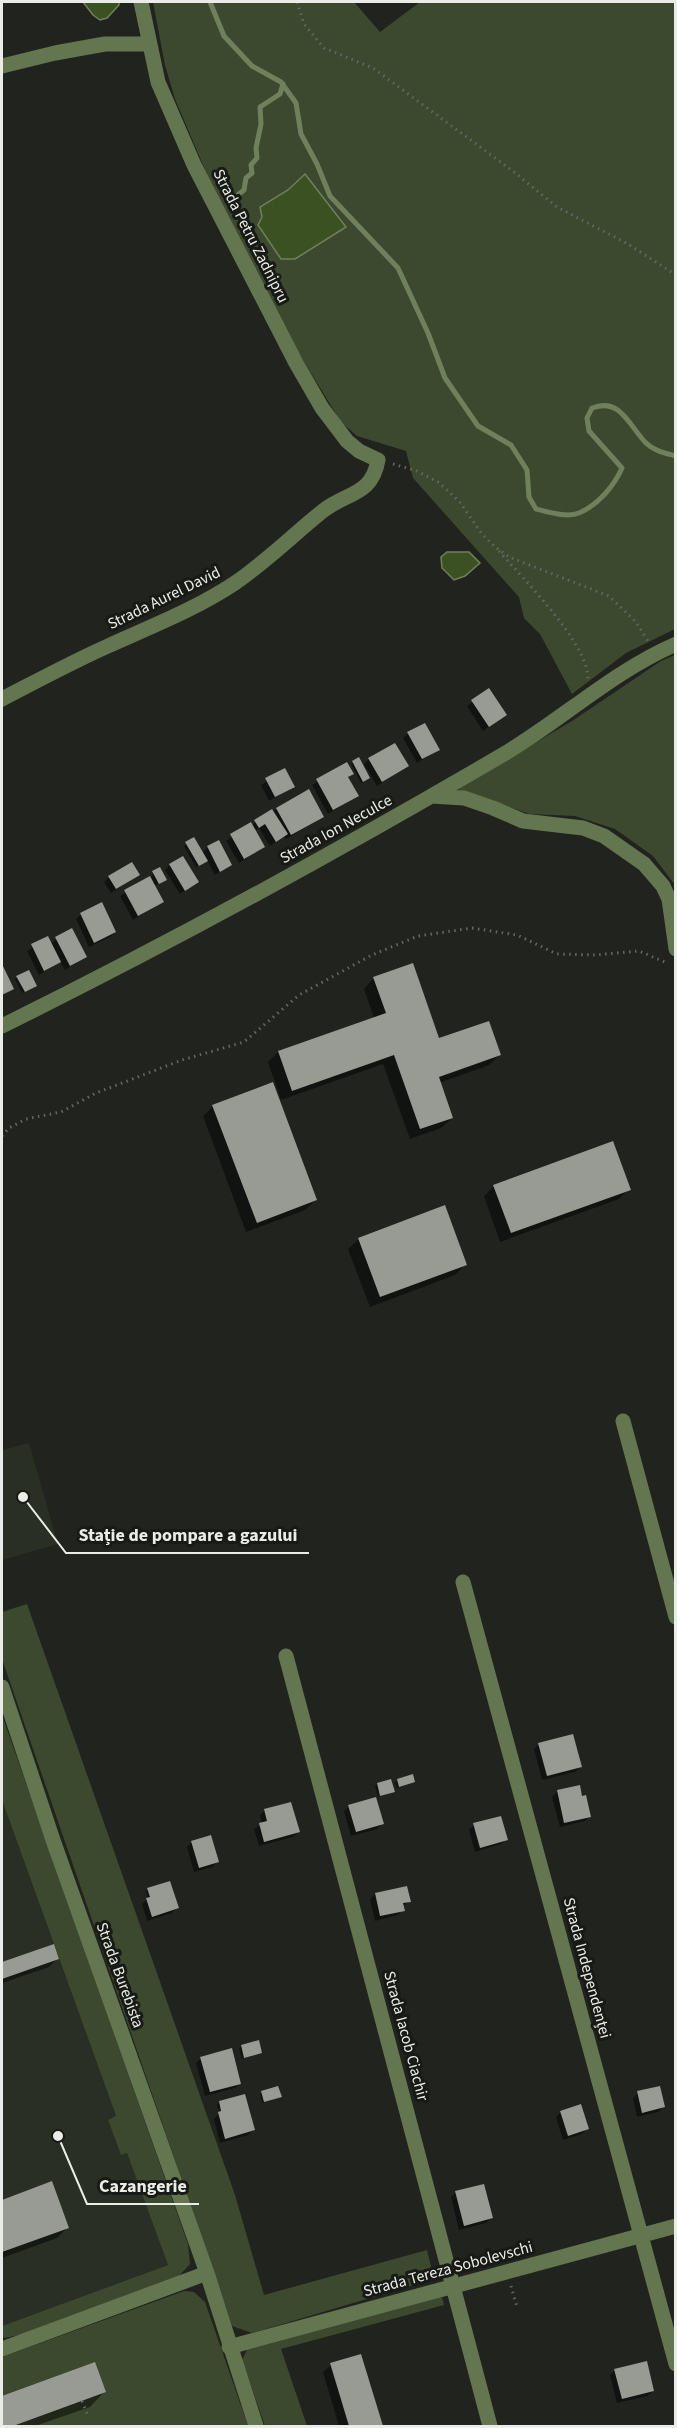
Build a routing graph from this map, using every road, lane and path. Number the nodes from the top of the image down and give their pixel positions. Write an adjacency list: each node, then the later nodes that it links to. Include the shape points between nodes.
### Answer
1 (141, 2): 3 (street, Strada Petru Zadnipru)
2 (297, 2): 5 (path, via 304,24 324,48 372,68 557,207 628,244)
3 (150, 44): 4 (street, via 105,44); 6 (street, Strada Petru Zadnipru, via 158,82 194,165 296,363 347,441)
4 (2, 66)
5 (675, 275)
6 (378, 460): 7 (path, via 417,471 438,482 459,501); 10 (street, Strada Aurel David, via 370,483 327,508 236,583)
7 (495, 547): 9 (path, via 509,557 609,596 636,622); 11 (path, via 556,616 578,648 588,668 588,683)
8 (675, 644): 9 (street, Strada Ion Neculce)
9 (655, 653): 11 (street, Strada Ion Neculce)
10 (2, 699)
11 (579, 703): 12 (street, Strada Ion Neculce, via 506,753)
12 (431, 796): 13 (street, via 464,798 522,821 583,828 604,836 644,864 663,886 669,899); 15 (street, Strada Ion Neculce, via 270,887)
13 (675, 949)
14 (675, 966): 16 (path, via 639,951 557,954 517,935 472,928 418,936 372,955 298,995 244,1042 182,1060 96,1093 61,1112 26,1119)
15 (2, 1026)
16 (2, 1136)
17 (623, 1421): 19 (street)
18 (463, 1582): 23 (street, Strada Independenței)
19 (675, 1617)
20 (286, 1656): 26 (street, Strada Iacob Ciachir)
21 (2, 1687): 25 (street, Strada Burebista)
22 (675, 2226): 23 (street, Strada Tereza Sobolevschi)
23 (641, 2235): 24 (street, Strada Tereza Sobolevschi); 30 (street, Strada Independenței)
24 (507, 2272): 26 (street, Strada Tereza Sobolevschi); 27 (path)
25 (207, 2273): 28 (street, Strada Burebista); 29 (street)
26 (454, 2286): 28 (street, Strada Tereza Sobolevschi); 34 (street, Strada Iacob Ciachir)
27 (517, 2307)
28 (230, 2347): 33 (street, Strada Burebista)
29 (2, 2349)
30 (675, 2364)
31 (82, 2401): 32 (path)
32 (88, 2416)
33 (256, 2427)
34 (490, 2427)

